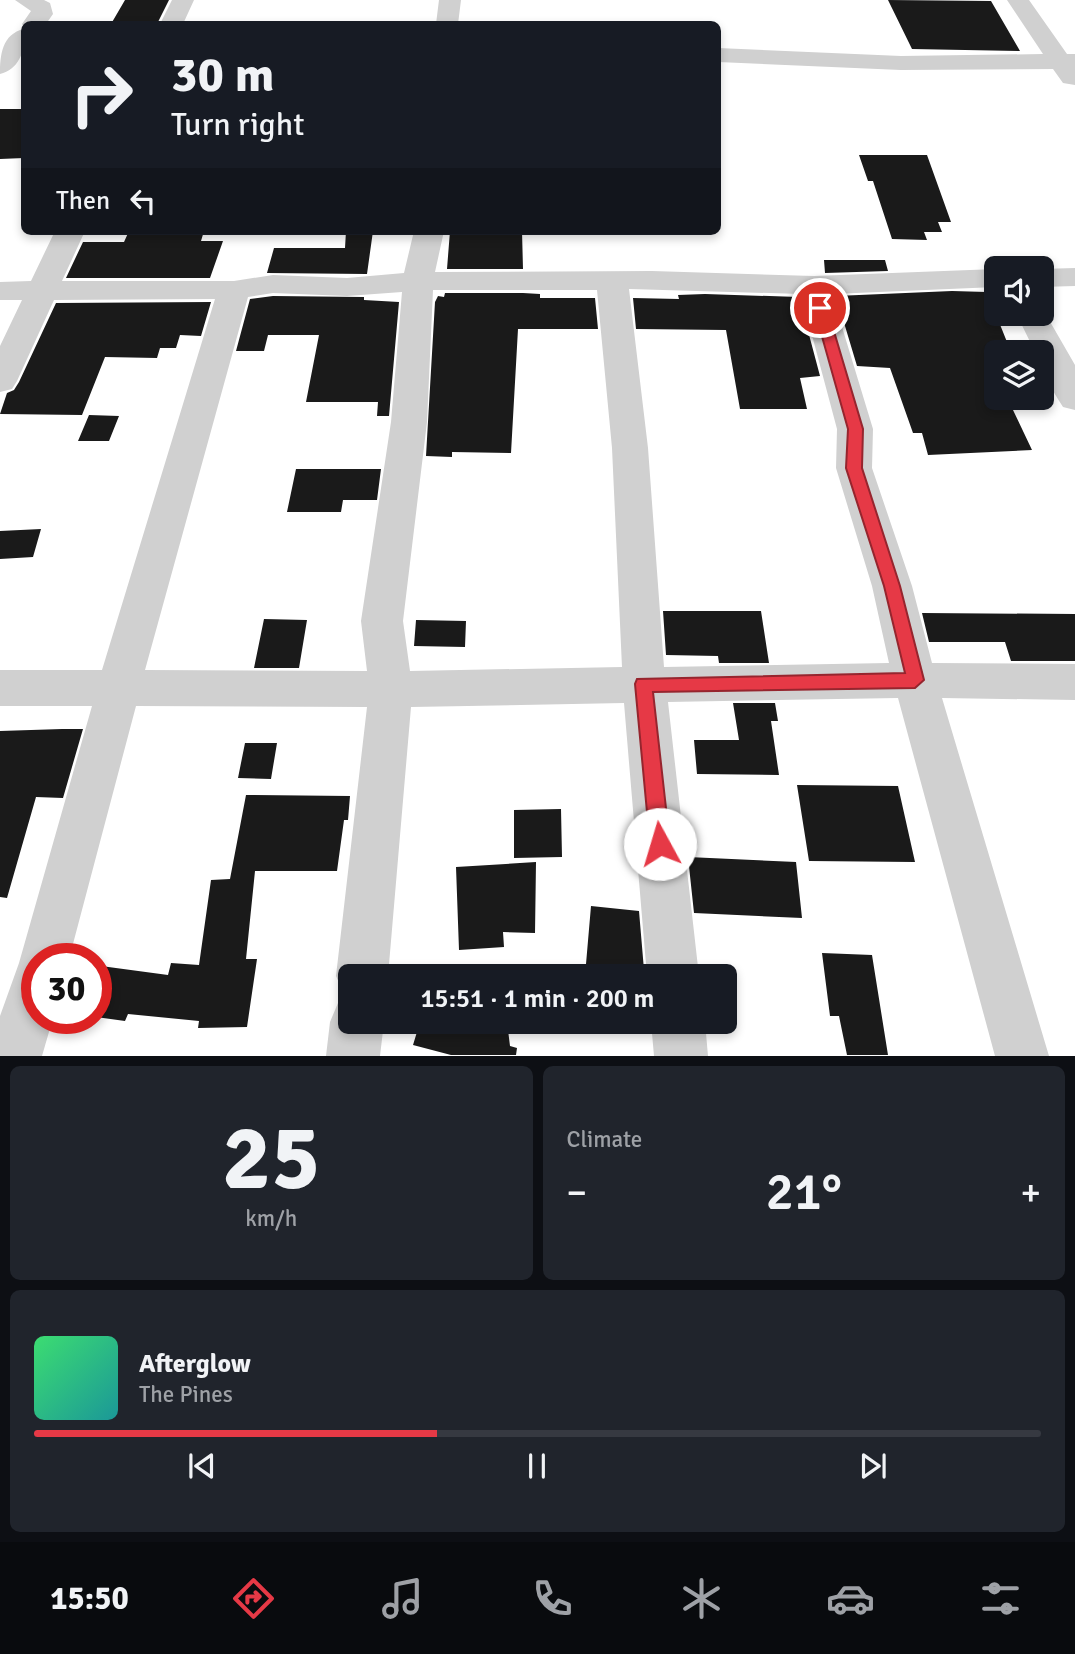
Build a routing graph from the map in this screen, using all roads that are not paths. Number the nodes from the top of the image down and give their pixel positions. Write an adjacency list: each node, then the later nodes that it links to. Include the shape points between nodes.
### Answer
1 (26, 0): 5 (street, via 41,8)
2 (183, 0): 6 (street)
3 (450, 0): 7 (street)
4 (1018, 0): 10 (street)
5 (36, 21)
6 (173, 21)
7 (447, 21)
8 (21, 40): 11 (street)
9 (721, 55): 10 (street, via 901,63)
10 (1068, 61): 12 (street)
11 (0, 67)
12 (1075, 82)
13 (68, 235): 21 (street)
14 (428, 235): 19 (street)
15 (1075, 277): 17 (street)
16 (984, 278): 20 (street)
17 (1054, 278)
18 (612, 280): 19 (street); 20 (street); 29 (street, via 630,448)
19 (418, 281): 22 (street, via 347,287 273,284); 32 (street, via 409,422 382,621)
20 (814, 285): 27 (street, via 855,429 854,468 892,586)
21 (43, 290): 22 (street); 23 (street); 25 (street)
22 (234, 290): 31 (street)
23 (0, 291)
24 (1038, 326): 26 (street)
25 (0, 380)
26 (1075, 399)
27 (915, 680): 28 (street); 29 (street); 42 (street)
28 (1075, 681)
29 (644, 684): 32 (street); 35 (street)
30 (0, 688): 31 (street)
31 (121, 688): 32 (street); 33 (street)
32 (391, 689): 34 (street)
33 (48, 943)
34 (363, 964)
35 (672, 964)
36 (21, 1034): 39 (street)
37 (356, 1034): 40 (street)
38 (678, 1034): 41 (street)
39 (15, 1055)
40 (354, 1055)
41 (681, 1055)
42 (1022, 1055)

